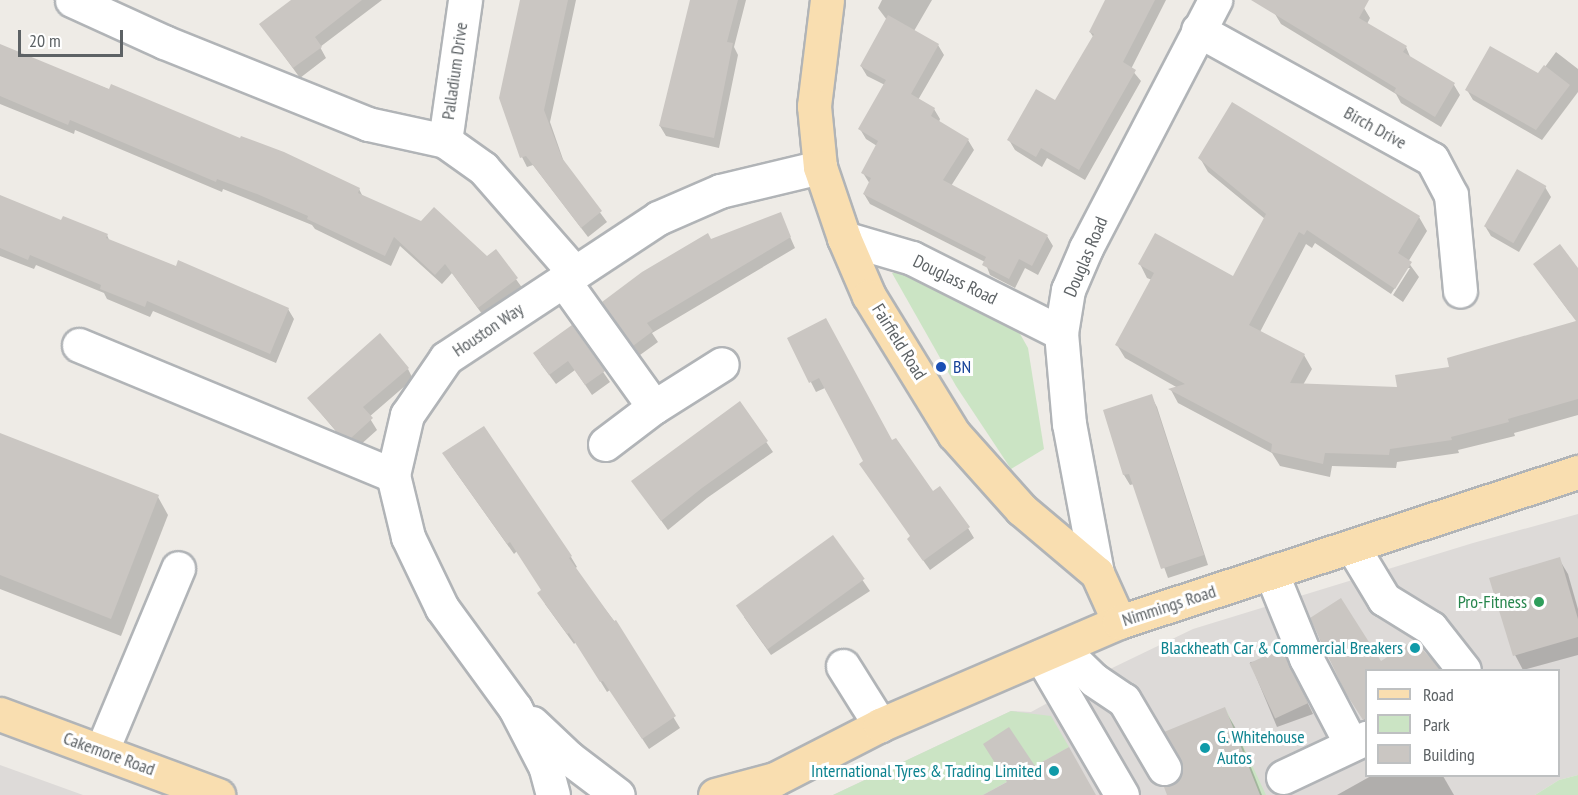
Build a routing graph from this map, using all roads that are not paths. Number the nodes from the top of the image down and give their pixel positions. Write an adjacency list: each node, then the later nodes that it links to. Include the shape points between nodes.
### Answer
1 (72, 0): 6 (street, via 164,42 368,124)
2 (465, 0): 6 (street, Palladium Drive)
3 (827, 0): 7 (main road, Fairfield Road, via 814,106)
4 (1215, 0): 5 (street, Douglas Road)
5 (1198, 30): 10 (street, Birch Drive, via 1432,159 1451,195); 11 (street, Douglas Road, via 1086,248 1068,290)
6 (445, 141): 9 (street, via 483,168)
7 (820, 167): 8 (main road, Fairfield Road); 9 (street, Houston Way, via 720,191 658,218)
8 (844, 238): 11 (street, Douglass Road, via 912,258); 21 (main road, Fairfield Road, via 869,296 954,434 1021,509)
9 (569, 276): 14 (street); 17 (street, Houston Way, via 446,358 407,415)
10 (1460, 291)
11 (1061, 333): 21 (street, Douglas Road, via 1069,424)
12 (79, 345): 17 (street)
13 (722, 364): 14 (street)
14 (654, 407): 15 (street)
15 (605, 444)
16 (1578, 472): 18 (main road, Nimmings Road)
17 (393, 475): 26 (street, Houston Way, via 408,537 442,608)
18 (1352, 546): 20 (main road, Nimmings Road); 25 (street, via 1384,599 1431,628)
19 (178, 568): 30 (street)
20 (1271, 572): 22 (main road, Nimmings Road); 29 (street, via 1306,658)
21 (1096, 573): 22 (main road, Fairfield Road)
22 (1119, 622): 23 (main road, Nimmings Road)
23 (1051, 652): 28 (main road, Nimmings Road); 31 (street, via 1124,700); 38 (street)
24 (843, 666): 28 (street)
25 (1463, 669)
26 (515, 708): 35 (street, Houston Way, via 546,768); 36 (street, Houston Way, via 569,758)
27 (0, 714): 30 (main road, Cakemore Road)
28 (879, 725): 33 (main road, Nimmings Road)
29 (1359, 741): 32 (street)
30 (102, 750): 34 (main road, Cakemore Road)
31 (1164, 768)
32 (1283, 777)
33 (766, 787): 37 (main road, Nimmings Road)
34 (218, 795)
35 (553, 795)
36 (618, 795)
37 (715, 795)
38 (1122, 795)

